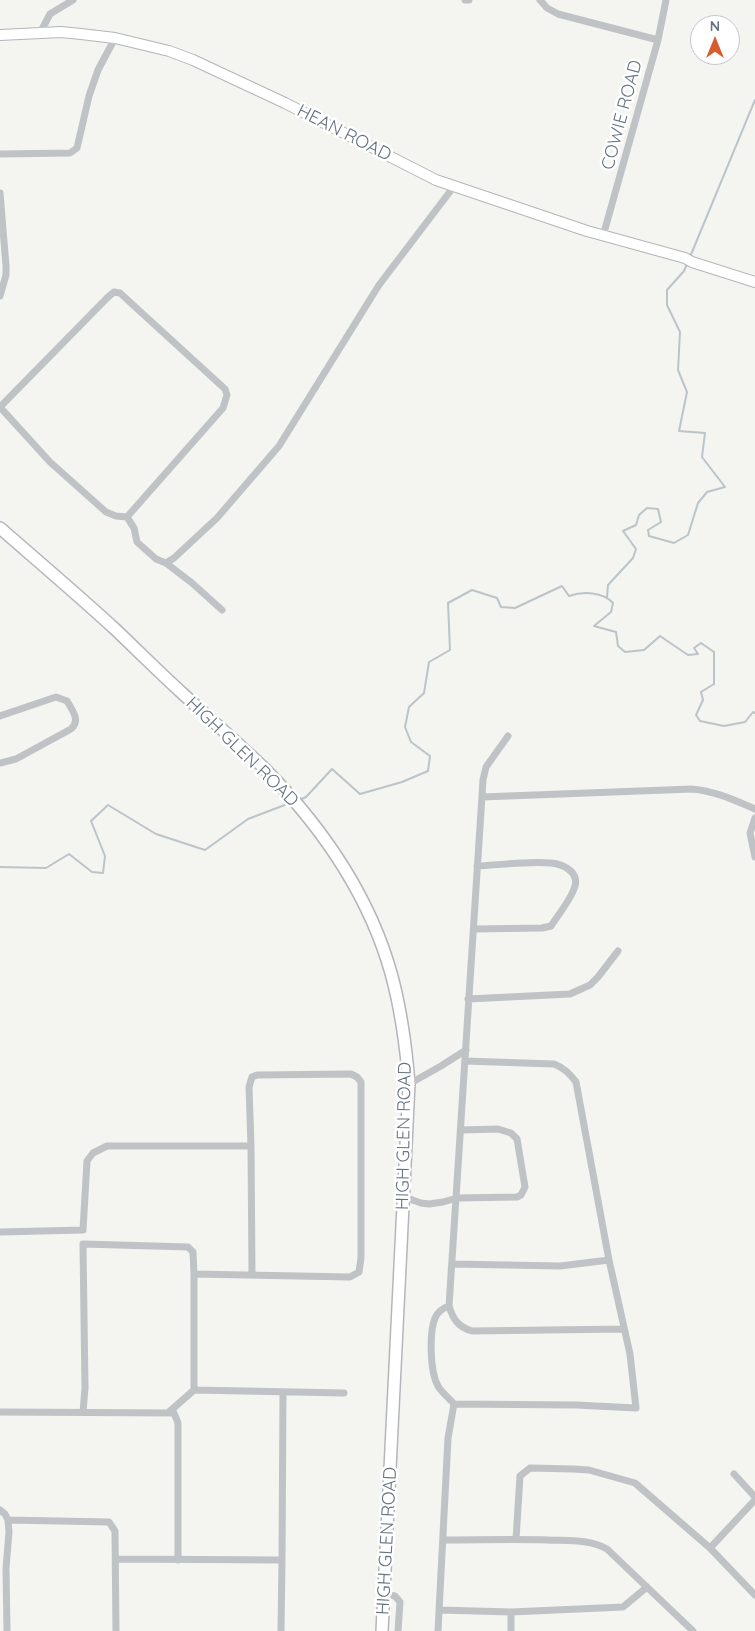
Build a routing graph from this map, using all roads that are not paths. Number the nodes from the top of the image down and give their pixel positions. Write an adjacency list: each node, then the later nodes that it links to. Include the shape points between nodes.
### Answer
1 (73, 0): 6 (street, via 50,14)
2 (465, 0): 3 (street)
3 (469, 0)
4 (540, 0): 9 (street, via 558,14)
5 (666, 0): 9 (street, COWIE ROAD)
6 (40, 33): 7 (street, HEAN ROAD); 8 (street, HEAN ROAD)
7 (0, 35)
8 (115, 38): 10 (street, via 89,96 77,148 70,153); 11 (street, HEAN ROAD, via 193,60 436,180)
9 (658, 40): 13 (street, COWIE ROAD)
10 (0, 154)
11 (455, 185): 13 (street, HEAN ROAD); 20 (street, via 379,285 279,446 217,518)
12 (0, 193): 14 (street)
13 (603, 236): 15 (street, HEAN ROAD)
14 (3, 266): 16 (street, via 6,275)
15 (755, 282)
16 (0, 296)
17 (0, 407): 18 (street, via 50,462 106,512); 18 (street, via 108,297 114,292 120,293 225,389 227,395 223,408)
18 (127, 517): 20 (street, via 137,542 156,559)
19 (0, 528): 35 (main road, HIGH GLEN ROAD, via 115,629 264,768 307,816 355,888 373,925 400,1011)
20 (166, 563): 21 (street)
21 (222, 610)
22 (0, 716): 24 (street, via 56,698 67,700 76,722 70,729 16,759)
23 (508, 736): 25 (street, via 486,767)
24 (0, 763)
25 (482, 797): 26 (street, via 692,789 706,790); 29 (street)
26 (755, 809)
27 (755, 818): 28 (street, via 750,833)
28 (755, 857)
29 (477, 866): 30 (street); 30 (street, via 551,863 570,870 576,880 575,888 551,926)
30 (474, 928): 32 (street)
31 (618, 950): 32 (street, via 590,985 570,994)
32 (468, 999): 33 (street)
33 (466, 1050): 34 (street); 35 (street)
34 (465, 1061): 36 (street); 43 (street, via 554,1064 570,1073 576,1082)
35 (409, 1084): 38 (main road, HIGH GLEN ROAD)
36 (460, 1130): 39 (street); 39 (street, via 498,1129 511,1133 517,1139 525,1187 517,1197)
37 (251, 1146): 40 (street, via 107,1146 100,1149 87,1161); 46 (street); 46 (street, via 249,1087 256,1075 351,1074 361,1082 359,1272 350,1277)
38 (404, 1196): 39 (street, via 421,1204); 68 (main road, HIGH GLEN ROAD)
39 (457, 1198): 44 (street)
40 (83, 1230): 41 (street); 42 (street)
41 (0, 1232)
42 (84, 1244): 45 (street, via 188,1247 193,1252); 54 (street)
43 (609, 1260): 44 (street, via 560,1266); 48 (street)
44 (452, 1264): 47 (street)
45 (194, 1274): 46 (street); 49 (street)
46 (252, 1274)
47 (449, 1306): 48 (street, via 456,1323 472,1331); 52 (street, via 436,1316 432,1355 438,1386)
48 (624, 1329): 52 (street, via 636,1408)
49 (194, 1390): 50 (street); 55 (street)
50 (283, 1392): 51 (street); 65 (street)
51 (344, 1393)
52 (454, 1404): 61 (street, via 448,1438)
53 (0, 1412): 54 (street)
54 (83, 1412): 55 (street)
55 (169, 1412): 64 (street, via 174,1413 178,1423)
56 (734, 1474): 57 (street)
57 (755, 1498): 62 (street)
58 (0, 1510): 59 (street)
59 (8, 1520): 63 (street, via 109,1522 115,1531); 66 (street)
60 (516, 1539): 61 (street); 62 (street, via 520,1476 530,1468 573,1468 636,1482); 67 (street, via 599,1544)
61 (443, 1540): 70 (street)
62 (710, 1548): 69 (street)
63 (116, 1559): 64 (street); 73 (street)
64 (178, 1560): 65 (street)
65 (282, 1560): 74 (street)
66 (3, 1568): 72 (street)
67 (647, 1587): 71 (street, via 623,1607); 79 (street)
68 (384, 1594): 75 (main road, HIGH GLEN ROAD); 76 (street, via 395,1596 400,1602)
69 (755, 1595)
70 (440, 1610): 71 (street); 77 (street)
71 (511, 1612): 78 (street)
72 (7, 1631)
73 (116, 1631)
74 (282, 1631)
75 (382, 1631)
76 (398, 1631)
77 (438, 1631)
78 (511, 1631)
79 (693, 1631)

